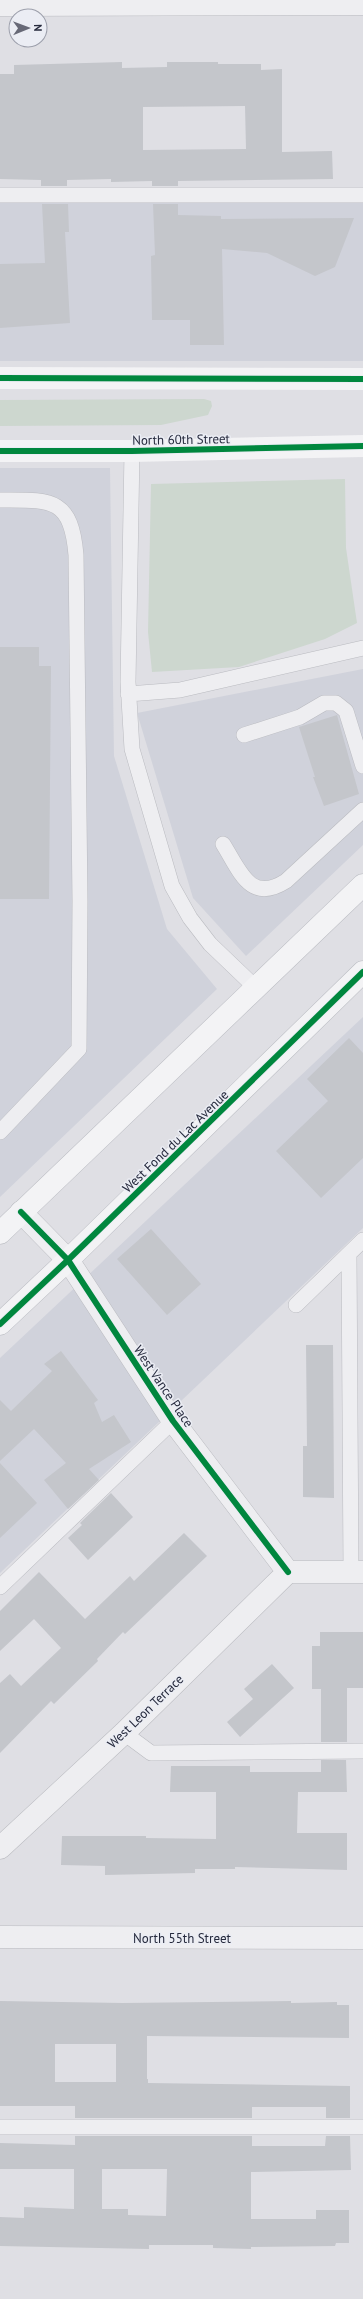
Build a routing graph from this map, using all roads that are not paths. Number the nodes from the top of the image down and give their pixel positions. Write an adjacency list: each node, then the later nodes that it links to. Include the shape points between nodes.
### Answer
1 (363, 4): 2 (street)
2 (0, 5)
3 (0, 195): 4 (lane)
4 (363, 195)
5 (0, 378): 6 (main road)
6 (363, 379)
7 (363, 446): 9 (main road, North 60th Street)
8 (0, 451): 9 (main road, North 60th Street)
9 (132, 451): 12 (lane)
10 (0, 500): 20 (lane, via 38,500 52,504 66,514 74,531 80,908 79,1049)
11 (363, 648): 12 (lane, via 180,690)
12 (128, 694): 19 (lane, via 132,748 172,886 190,918 210,944)
13 (244, 735): 14 (lane, via 300,717 324,703 336,703 346,711)
14 (363, 766)
15 (363, 810): 16 (lane, via 286,882 273,889 261,890 250,886)
16 (224, 844)
17 (363, 885): 19 (main road)
18 (363, 972): 25 (main road, West Fond du Lac Avenue)
19 (256, 988): 21 (main road)
20 (0, 1132)
21 (22, 1212): 22 (main road); 25 (street, West Vance Place)
22 (0, 1233)
23 (363, 1240): 24 (lane)
24 (349, 1254): 26 (lane); 30 (lane)
25 (68, 1260): 27 (main road, West Fond du Lac Avenue); 28 (street, West Vance Place)
26 (296, 1305)
27 (0, 1324)
28 (173, 1421): 29 (street, West Vance Place); 31 (lane)
29 (288, 1572): 30 (street); 32 (street, West Leon Terrace)
30 (357, 1572)
31 (0, 1587)
32 (124, 1733): 33 (lane, via 151,1753); 34 (street, West Leon Terrace)
33 (363, 1751)
34 (0, 1848)
35 (0, 1937): 36 (street, North 55th Street)
36 (363, 1938)
37 (0, 2127): 38 (lane)
38 (363, 2127)

